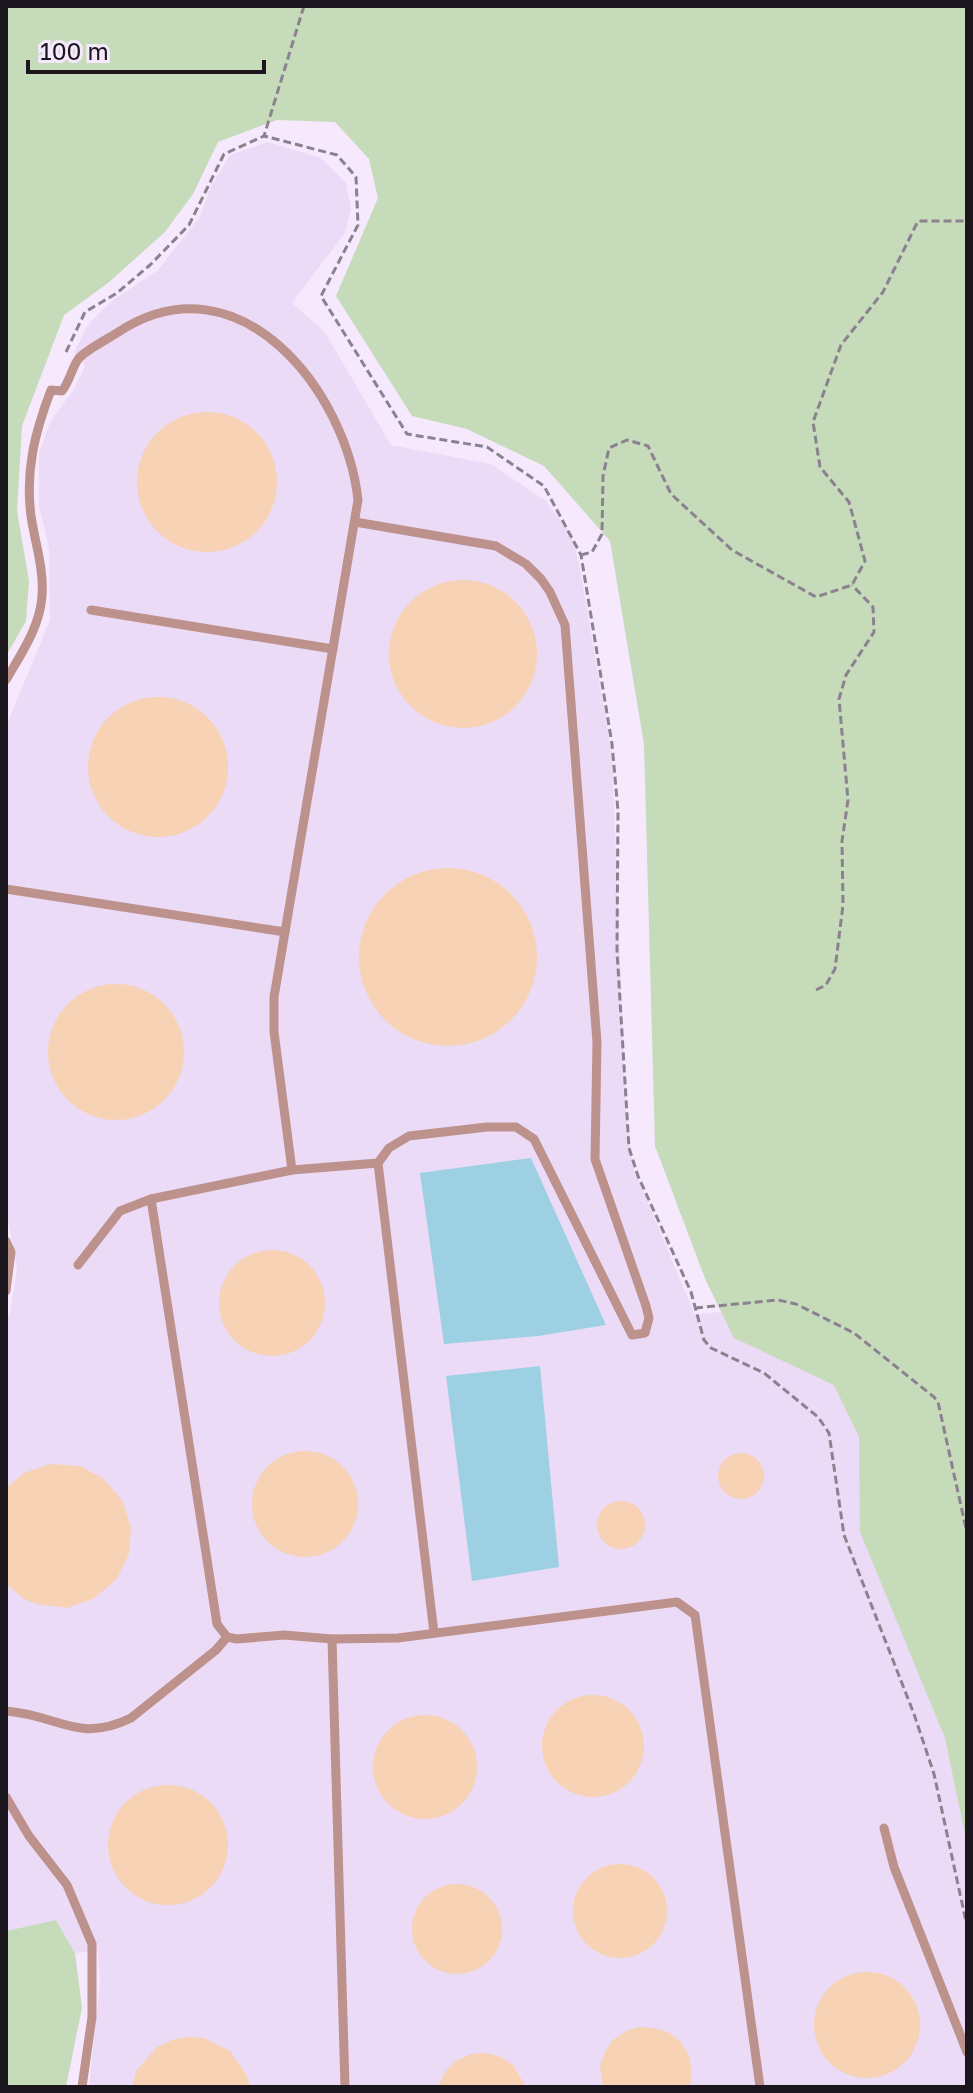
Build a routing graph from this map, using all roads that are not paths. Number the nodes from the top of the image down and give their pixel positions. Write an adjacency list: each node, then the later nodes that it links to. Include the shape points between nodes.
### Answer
1 (355, 522): 3 (lane); 4 (lane, via 356,482 340,437 312,382 286,350 232,316 190,310 151,315 79,359 62,391 51,390 35,433 29,471 42,597 37,620); 7 (lane, via 496,546 541,579 565,625 597,1042 595,1159 649,1318 645,1333 632,1335 534,1139 516,1127 409,1136 389,1148)
2 (91, 610): 3 (lane)
3 (333, 649): 6 (lane)
4 (6, 680)
5 (6, 889): 6 (lane)
6 (285, 932): 8 (lane, via 273,1014)
7 (378, 1163): 8 (lane); 13 (lane)
8 (292, 1170): 9 (lane)
9 (151, 1199): 11 (lane, via 120,1211); 14 (lane, via 217,1624)
10 (6, 1241): 12 (lane, via 11,1252)
11 (78, 1265)
12 (6, 1291)
13 (434, 1633): 15 (lane); 22 (lane, via 677,1602 695,1615)
14 (227, 1637): 15 (lane); 16 (lane, via 117,1725 83,1730)
15 (332, 1639): 21 (lane)
16 (6, 1711)
17 (6, 1797): 20 (lane, via 67,1885 92,1944 92,2017)
18 (884, 1828): 19 (lane, via 894,1867)
19 (967, 2052)
20 (82, 2087)
21 (345, 2087)
22 (760, 2087)

